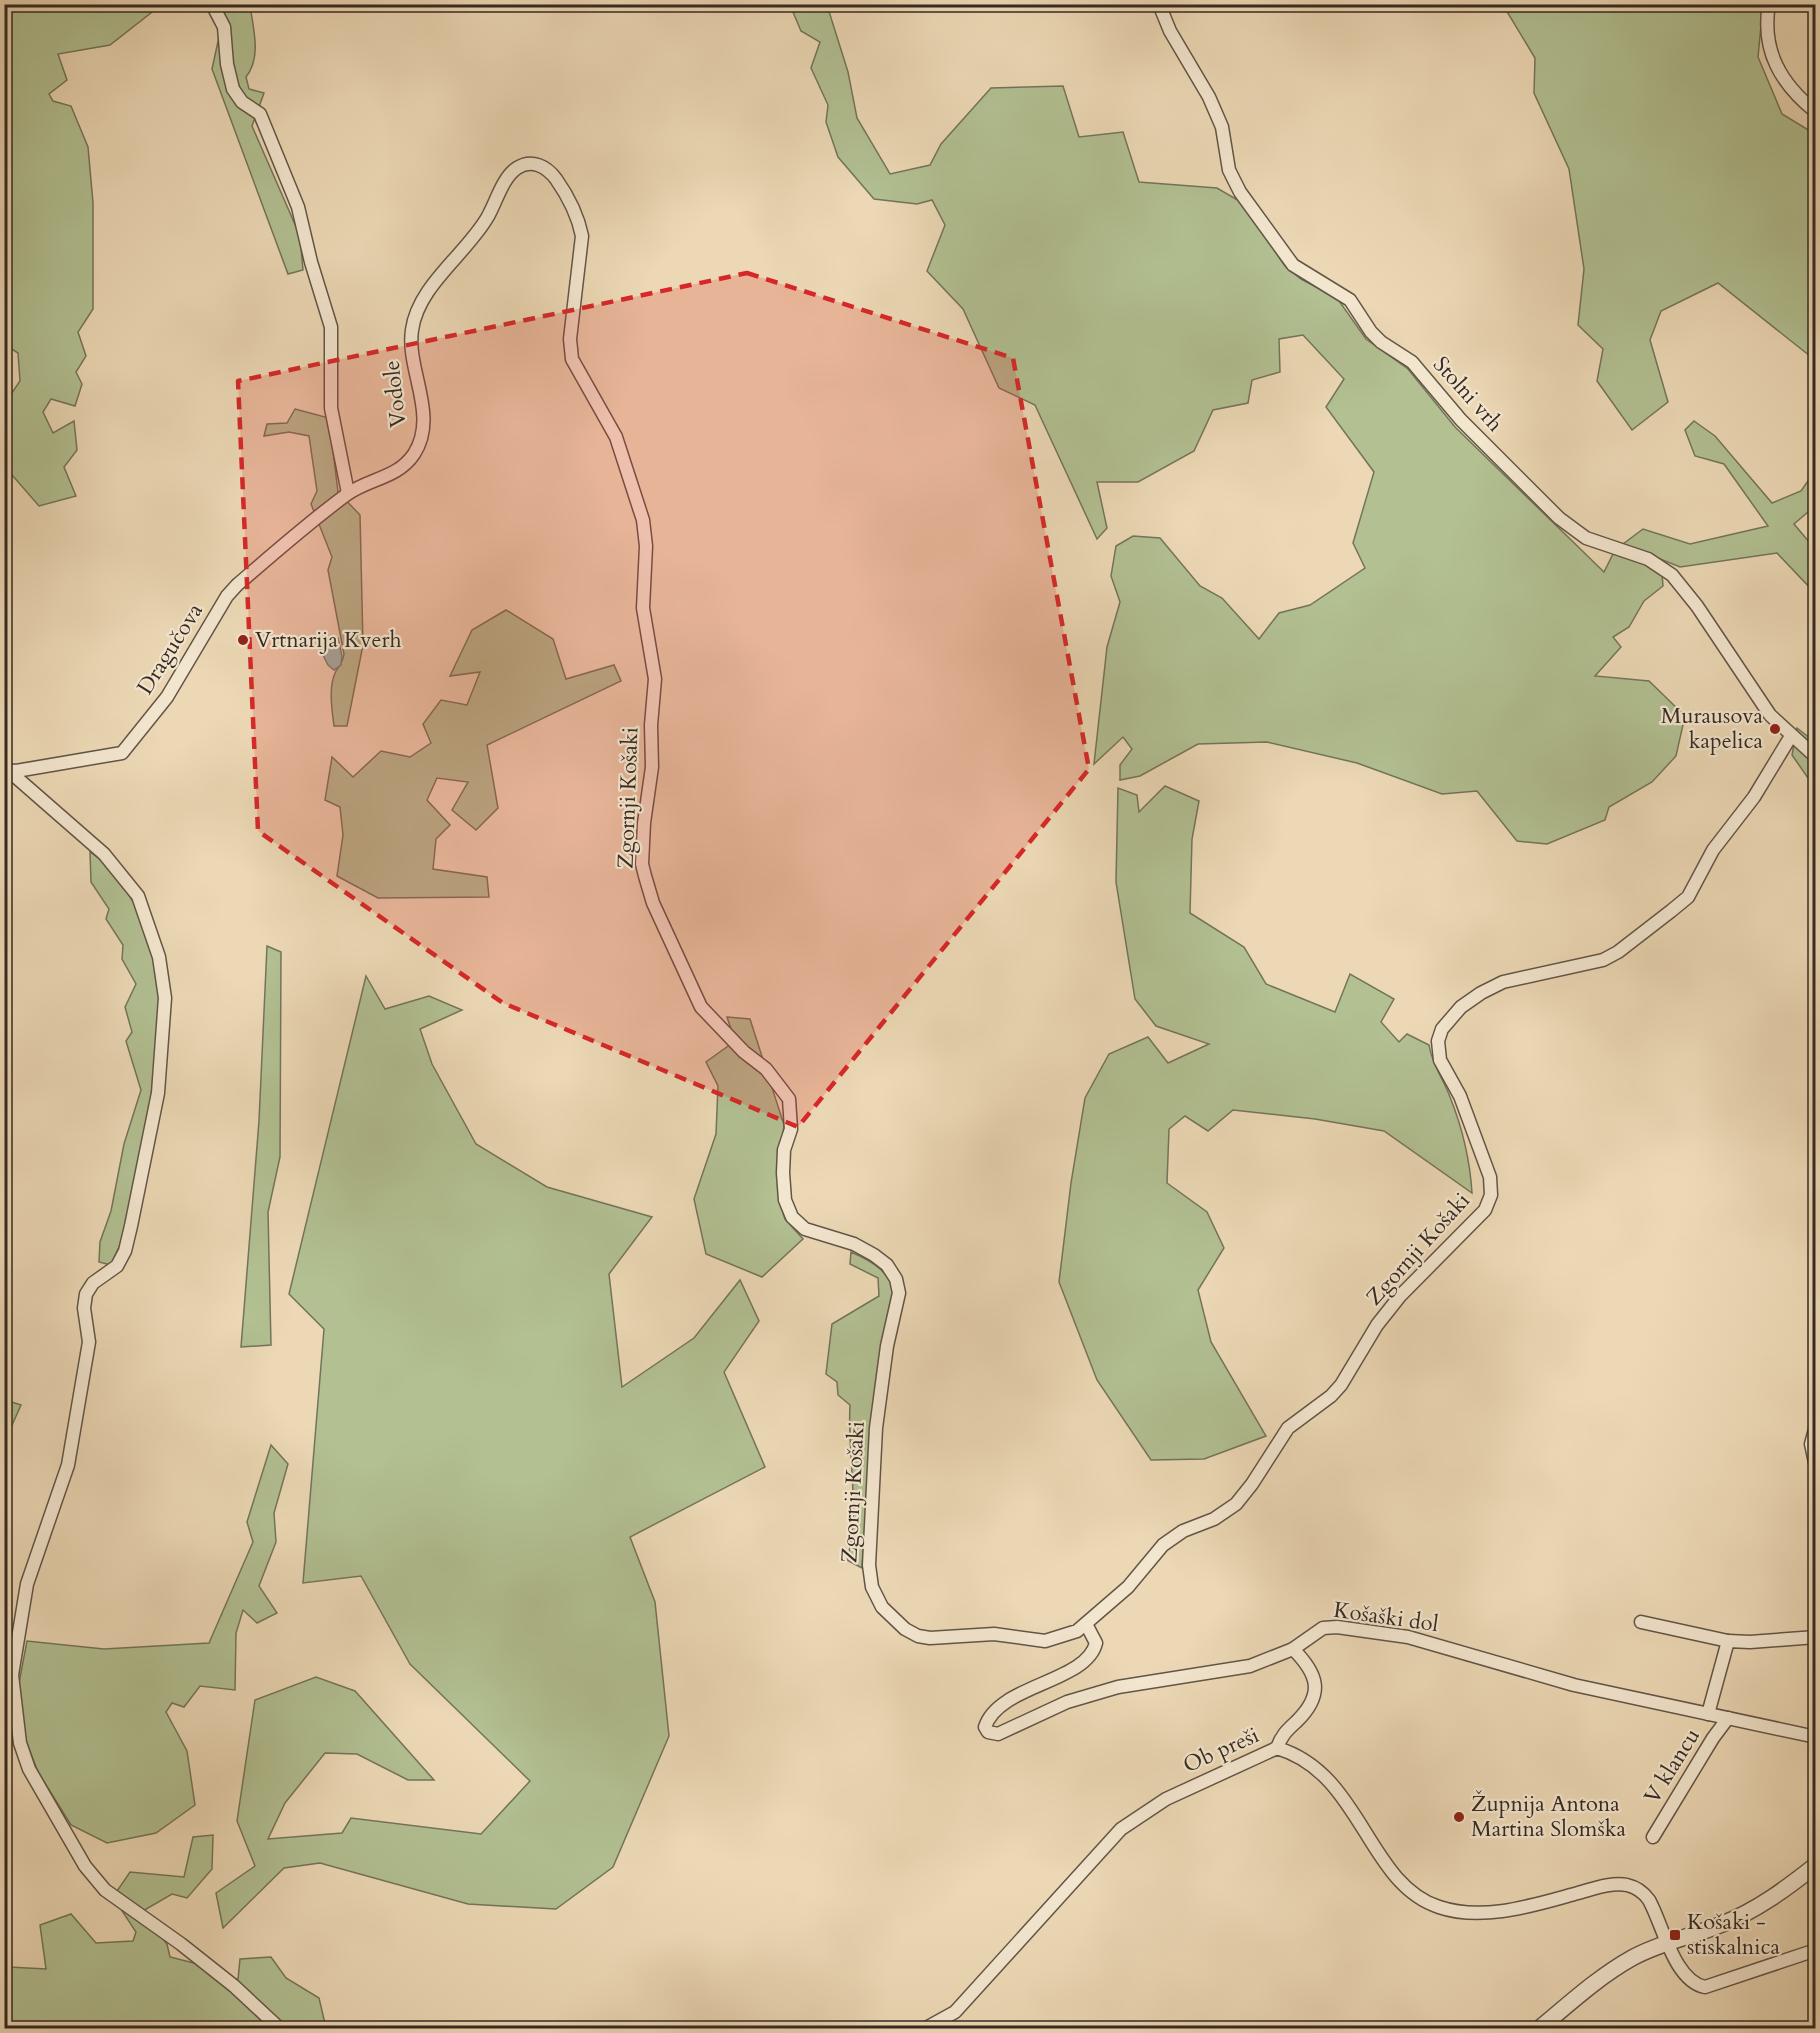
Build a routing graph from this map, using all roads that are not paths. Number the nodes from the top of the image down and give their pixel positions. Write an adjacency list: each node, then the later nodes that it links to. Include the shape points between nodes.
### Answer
1 (212, 4): 6 (street, via 224,27 229,77 238,98 260,114 298,207 331,327 332,408)
2 (1159, 4): 7 (street, Stolni vrh, via 1222,127 1229,170 1240,192 1293,265 1350,300 1376,337 1412,362 1461,420 1559,518 1586,537 1648,559 1672,575 1770,715)
3 (1769, 4): 4 (street, via 1768,34 1775,67 1793,93)
4 (1815, 112)
5 (590, 391): 6 (street, Vodole, via 572,358 570,339 581,254 580,222 546,168 528,164 508,177 480,230 418,306 411,333 422,398 423,431 416,450 394,474); 13 (street, Zgornji Košaki, via 616,437 643,520 644,608 655,679 652,767 642,864 653,903 701,1007 766,1069 789,1099 791,1129 784,1149 783,1173 785,1200 792,1217 805,1229 854,1244 874,1255 896,1279 899,1293 876,1428 869,1565 872,1587 894,1619 924,1637 994,1634 1046,1641)
6 (348, 493): 9 (street, Dragučova, via 227,597 167,697 122,753)
7 (1791, 736): 8 (street, Stolni vrh); 13 (street, Zgornji Košaki, via 1754,797 1713,850 1688,897 1610,956 1580,967 1503,982 1475,998 1448,1021 1442,1029 1438,1052 1460,1096 1490,1177 1491,1195 1485,1210 1400,1296 1331,1396 1288,1428 1236,1504 1163,1545 1128,1587)
8 (1815, 758)
9 (7, 771): 25 (street, via 104,854 133,889 159,957 165,998 158,1093 134,1216 117,1266 93,1283 86,1294 88,1351 68,1465 27,1584 12,1675 20,1743 29,1768 85,1866 105,1890 216,1972)
10 (1815, 1426): 11 (street, via 1811,1444)
11 (1815, 1467)
12 (1641, 1622): 15 (street)
13 (1086, 1624): 16 (street, Košaški dol, via 1096,1643 1093,1654 1081,1665 1044,1681 999,1709 988,1720 988,1732 998,1734 1067,1702 1118,1687 1250,1666)
14 (1815, 1637): 15 (street)
15 (1728, 1641): 17 (street)
16 (1293, 1649): 17 (street, Košaški dol, via 1323,1628 1385,1634 1442,1645 1574,1685); 20 (street, via 1310,1667 1315,1690 1306,1710 1280,1738)
17 (1708, 1714): 18 (street, Košaški dol)
18 (1728, 1718): 19 (street, Košaški dol); 21 (street, V klancu)
19 (1815, 1737)
20 (1277, 1748): 23 (street, Ob preši, via 1293,1753 1326,1779 1355,1813 1393,1874 1421,1899 1461,1913 1488,1913 1606,1886 1628,1885 1650,1900); 26 (street, Ob preši, via 1166,1799 1128,1824 955,2012)
21 (1653, 1837)
22 (1815, 1865): 23 (street, via 1757,1906 1722,1924)
23 (1667, 1941): 24 (street, Ob preši, via 1689,1979 1705,1987); 27 (street, via 1602,1977)
24 (1815, 1950)
25 (279, 2028)
26 (926, 2028)
27 (1540, 2028)

